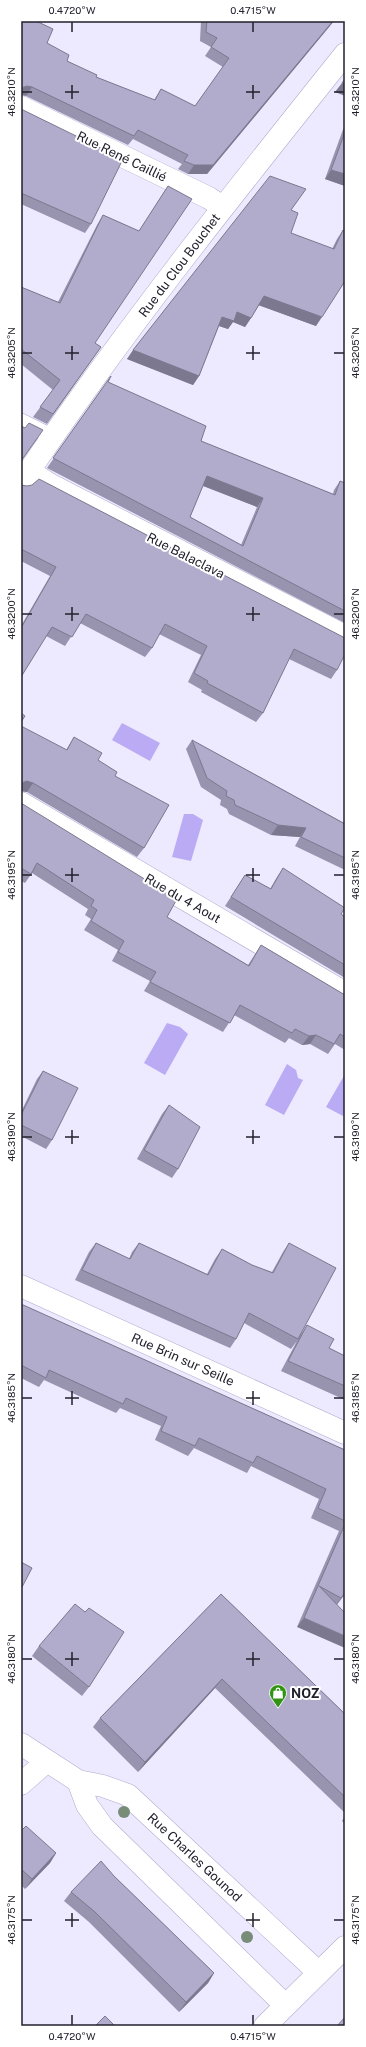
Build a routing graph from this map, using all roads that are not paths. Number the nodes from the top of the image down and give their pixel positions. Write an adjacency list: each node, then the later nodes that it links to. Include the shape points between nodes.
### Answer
1 (345, 54): 3 (street, Rue du Clou Bouchet)
2 (21, 107): 3 (street, Rue René Caillié)
3 (222, 207): 5 (street, Rue du Clou Bouchet)
4 (21, 421): 5 (lane)
5 (53, 437): 6 (street, Rue du Clou Bouchet)
6 (25, 477): 7 (street, Rue Balaclava, via 51,485)
7 (345, 636)
8 (21, 803): 9 (street, Rue du 4 Aout)
9 (345, 993)
10 (21, 1286): 11 (street, Rue Brin sur Seille)
11 (345, 1432)
12 (21, 1744): 13 (street, Rue Charles Gounod)
13 (47, 1761): 14 (street, Rue Charles Gounod); 15 (street)
14 (78, 1781): 17 (street, Rue Charles Gounod, via 128,1795); 18 (street, via 87,1805 102,1826)
15 (21, 1784)
16 (345, 1946): 17 (street)
17 (318, 1972): 18 (street)
18 (285, 2005): 19 (street)
19 (265, 2026)

